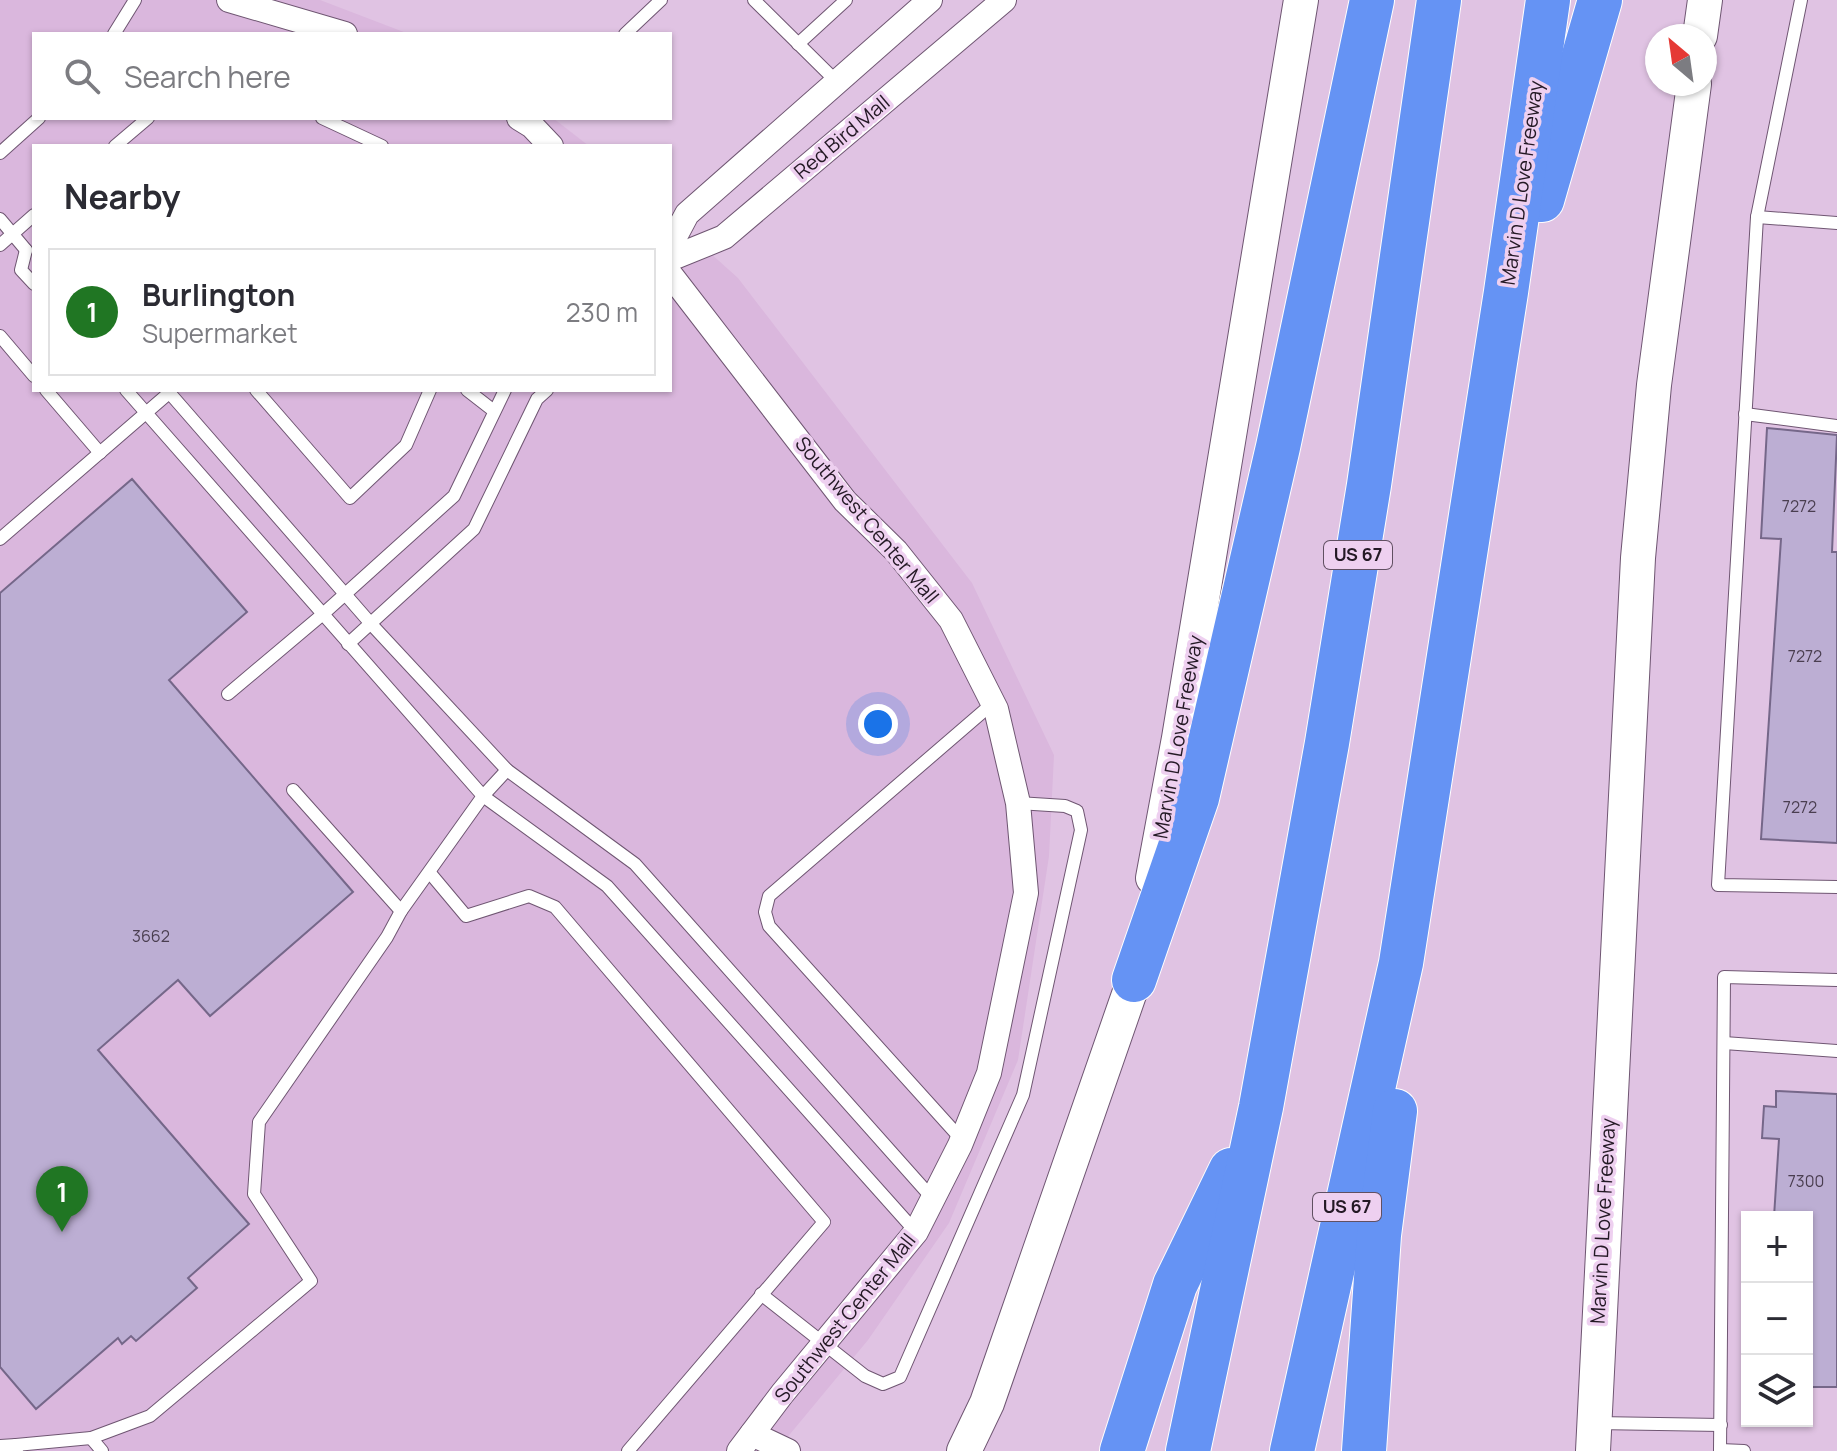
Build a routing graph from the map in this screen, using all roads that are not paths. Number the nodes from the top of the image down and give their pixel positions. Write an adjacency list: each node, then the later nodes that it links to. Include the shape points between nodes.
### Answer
1 (135, 0): 16 (lane)
2 (229, 0): 17 (street)
3 (661, 0): 18 (lane)
4 (754, 0): 19 (lane)
5 (846, 0): 19 (lane)
6 (930, 0): 20 (street)
7 (1004, 0): 38 (street, Red Bird Mall, via 724,237)
8 (1301, 0): 73 (main road, Marvin D Love Freeway)
9 (1372, 0): 73 (highway, via 1197,798)
10 (1439, 0): 77 (highway, US 67, via 1369,485)
11 (1548, 0): 41 (highway, Marvin D Love Freeway / US 67)
12 (1600, 0): 41 (highway, via 1542,202)
13 (1705, 0): 15 (main road)
14 (1801, 0): 31 (lane)
15 (1702, 24)
16 (115, 32)
17 (338, 32)
18 (627, 32)
19 (798, 44): 20 (lane)
20 (837, 82): 35 (street, via 687,214)
21 (1692, 96): 84 (main road, Marvin D Love Freeway, via 1654,385 1638,558)
22 (37, 120): 29 (lane)
23 (146, 120): 27 (lane)
24 (326, 120): 28 (lane)
25 (522, 120): 26 (street)
26 (545, 133)
27 (117, 144)
28 (378, 144)
29 (0, 153)
30 (32, 217): 34 (lane)
31 (1757, 217): 33 (lane); 55 (lane)
32 (0, 219): 34 (lane)
33 (1837, 223)
34 (12, 234): 36 (lane); 37 (lane)
35 (672, 242)
36 (0, 245)
37 (30, 250): 40 (lane, via 21,270)
38 (672, 258)
39 (672, 277): 64 (street, Southwest Center Mall, via 845,501 896,551 951,620)
40 (32, 282)
41 (1506, 292): 72 (highway, Marvin D Love Freeway / US 67)
42 (0, 336): 43 (lane)
43 (32, 374)
44 (48, 392): 57 (lane)
45 (128, 392): 54 (lane)
46 (167, 392): 54 (lane)
47 (169, 392): 59 (lane)
48 (258, 392): 49 (lane, via 350,498 406,445)
49 (429, 392)
50 (470, 392): 53 (lane)
51 (504, 392): 53 (lane)
52 (545, 392): 61 (lane, via 474,529)
53 (494, 411): 59 (lane, via 454,496)
54 (146, 413): 57 (lane); 60 (lane)
55 (1745, 414): 56 (lane); 70 (lane, via 1718,885)
56 (1837, 426)
57 (100, 453): 58 (lane)
58 (0, 539)
59 (345, 594): 60 (lane); 61 (lane)
60 (323, 614): 62 (lane); 63 (lane)
61 (372, 625): 62 (lane); 65 (lane)
62 (348, 644): 67 (lane)
63 (228, 694)
64 (993, 703): 68 (street, Southwest Center Mall); 78 (lane, via 769,896 765,912 769,926)
65 (507, 770): 67 (lane); 79 (lane, via 635,864)
66 (293, 790): 71 (lane)
67 (483, 796): 69 (lane); 80 (lane, via 607,886)
68 (1018, 803): 78 (street, Southwest Center Mall, via 1026,893 989,1073); 82 (lane, via 1077,811 1081,830 1023,1095 900,1377 883,1384)
69 (430, 873): 71 (lane); 81 (lane, via 466,916 529,896 555,907 824,1222)
70 (1837, 887)
71 (401, 911): 85 (lane, via 259,1122 254,1194 311,1281 150,1416)
72 (1401, 963): 96 (highway, Marvin D Love Freeway / US 67); 97 (highway, via 1410,1012 1379,1235)
73 (1134, 980): 93 (main road, Marvin D Love Freeway, via 987,1403)
74 (1837, 980): 75 (lane, via 1724,977)
75 (1724, 1043): 76 (lane); 83 (lane)
76 (1837, 1051)
77 (1261, 1107): 94 (highway, via 1175,1285); 95 (highway, US 67)
78 (962, 1140): 79 (street, Southwest Center Mall)
79 (933, 1199): 80 (street, Southwest Center Mall)
80 (916, 1232): 82 (street, Southwest Center Mall)
81 (761, 1294): 82 (lane); 91 (lane)
82 (824, 1344): 86 (street, Southwest Center Mall)
83 (1721, 1425): 84 (lane); 89 (lane)
84 (1594, 1437)
85 (91, 1438): 88 (lane); 90 (lane)
86 (746, 1442): 92 (street, Southwest Center Mall)
87 (0, 1446): 88 (lane)
88 (17, 1448)
89 (1720, 1450): 98 (lane)
90 (102, 1451)
91 (628, 1451)
92 (788, 1451)
93 (964, 1451)
94 (1122, 1451)
95 (1188, 1451)
96 (1292, 1451)
97 (1364, 1451)
98 (1744, 1451)

